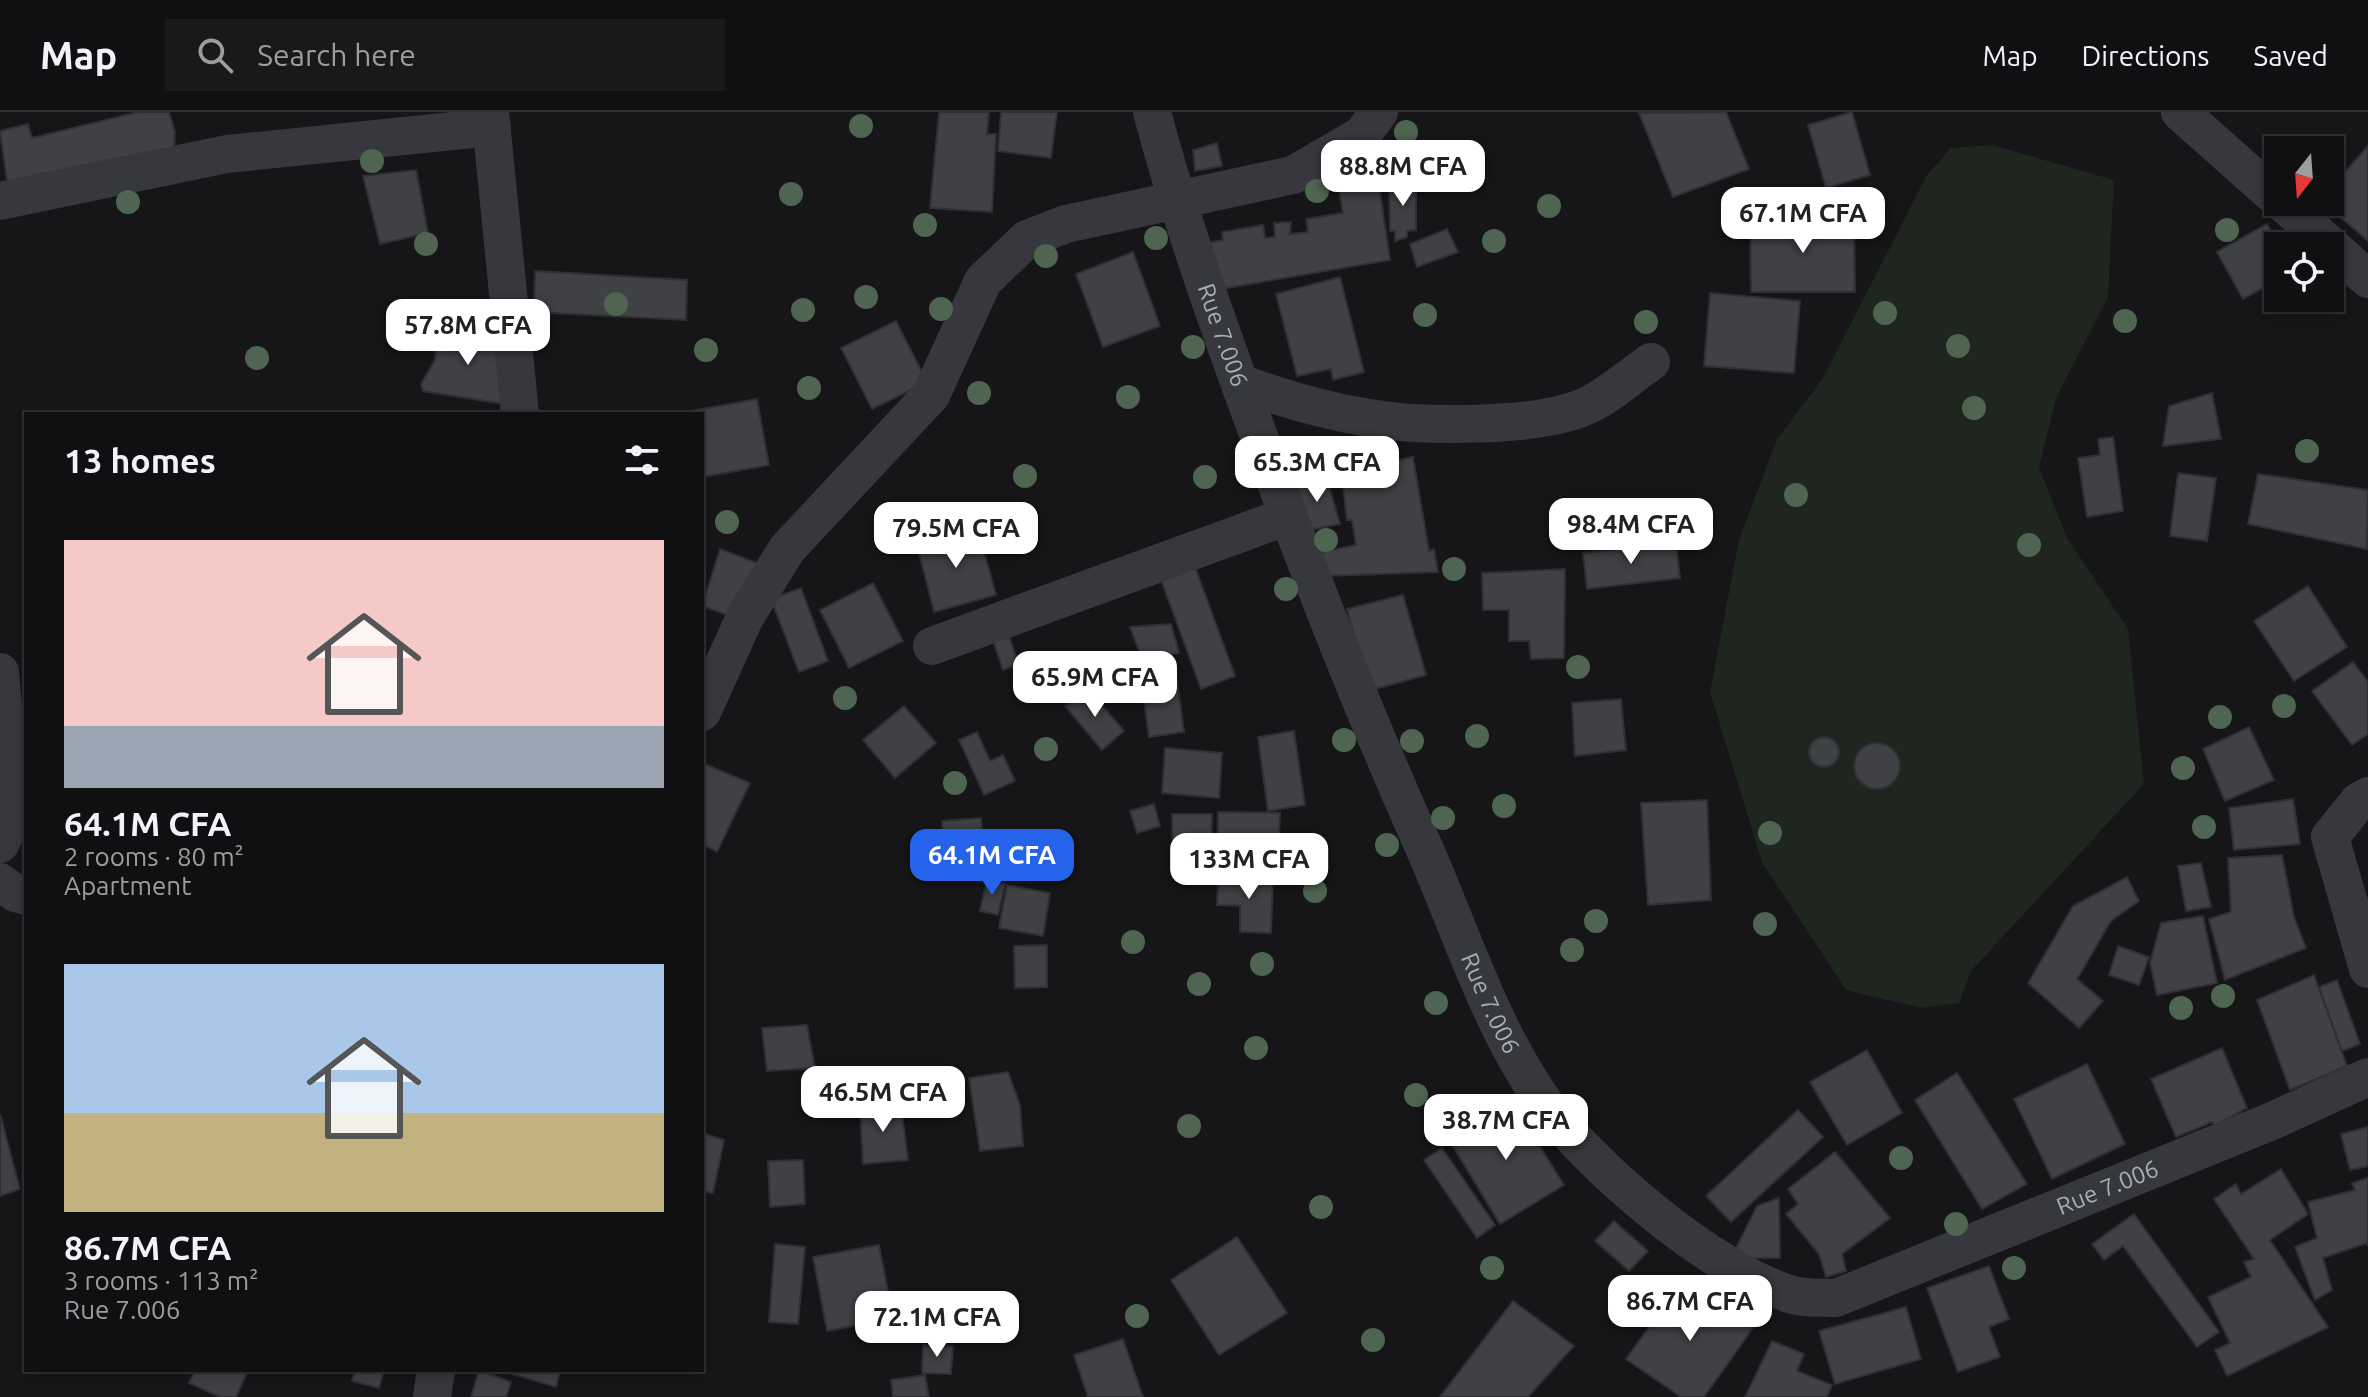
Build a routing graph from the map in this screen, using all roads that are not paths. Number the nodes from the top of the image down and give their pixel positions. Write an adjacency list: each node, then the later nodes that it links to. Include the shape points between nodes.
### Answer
1 (1152, 112): 6 (street, Rue 7.006)
2 (1379, 112): 6 (street, via 1362,135 1293,175)
3 (2180, 112): 5 (street)
4 (491, 119): 7 (street, via 227,154); 12 (street)
5 (2264, 186)
6 (1175, 199): 11 (street, Rue 7.006); 16 (street, via 1066,224 1027,239 983,281 931,395 787,549 745,617)
7 (0, 201)
8 (2298, 216): 9 (street)
9 (2368, 279)
10 (1651, 362): 11 (street, via 1586,406 1538,421 1370,419)
11 (1240, 383): 13 (street, Rue 7.006)
12 (520, 412)
13 (1288, 516): 14 (street); 22 (street, Rue 7.006, via 1348,674 1485,993 1540,1097 1590,1159 1739,1272 1794,1296 1836,1298)
14 (932, 646)
15 (0, 672): 18 (street, via 13,818)
16 (704, 708)
17 (2368, 796): 21 (street, via 2330,837)
18 (0, 844)
19 (0, 882): 20 (street)
20 (24, 895)
21 (2368, 969)
22 (2368, 1077)
23 (436, 1372): 24 (street)
24 (432, 1397)

